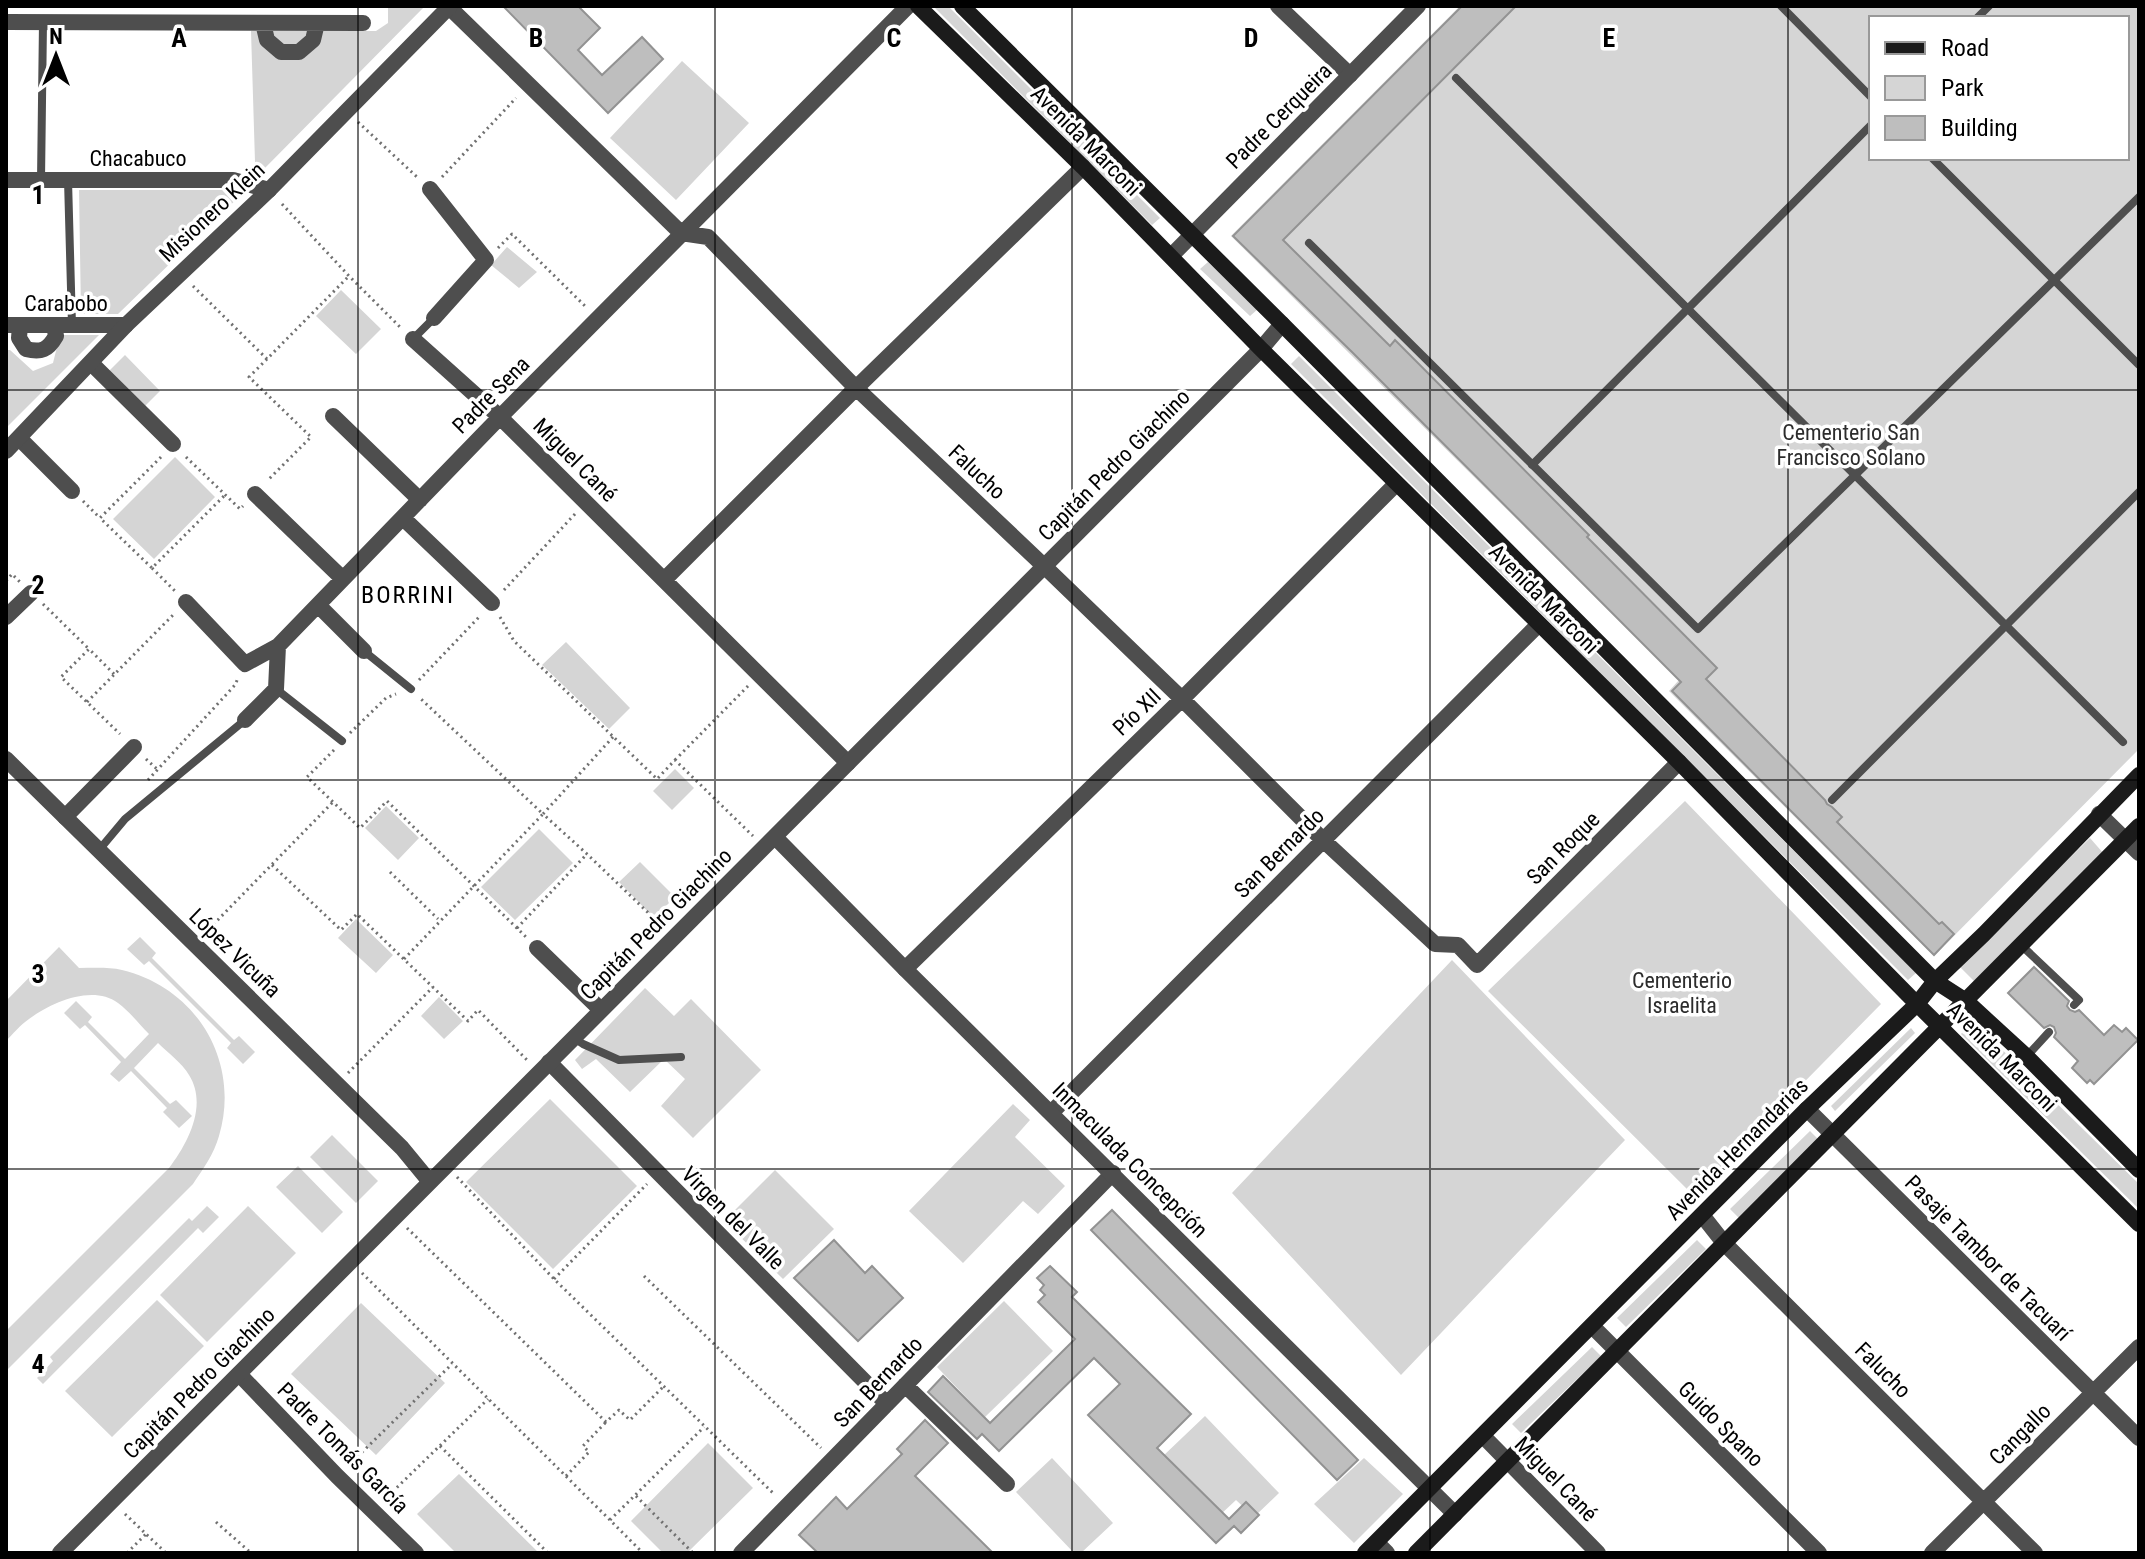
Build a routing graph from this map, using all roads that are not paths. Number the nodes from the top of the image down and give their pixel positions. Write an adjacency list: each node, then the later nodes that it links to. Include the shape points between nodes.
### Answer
1 (449, 6): 23 (street, Misionero Klein); 25 (street, Falucho)
2 (908, 6): 25 (street, Padre Sena)
3 (918, 6): 18 (main road, Avenida Marconi)
4 (962, 6): 26 (main road, Avenida Marconi)
5 (1278, 6): 13 (street)
6 (1418, 6): 13 (street, Padre Cerqueira)
7 (1781, 6): 15 (lane)
8 (6, 22): 9 (street)
9 (43, 22): 10 (street); 20 (lane)
10 (263, 23): 11 (street); 11 (street, via 267,40 281,52 299,52 313,40)
11 (317, 23): 12 (street)
12 (363, 23)
13 (1350, 75): 26 (street, Padre Cerqueira)
14 (1456, 78): 30 (lane)
15 (1869, 95)
16 (1869, 127): 30 (lane)
17 (1934, 160): 29 (lane)
18 (1083, 167): 28 (main road, Avenida Marconi); 41 (street)
19 (6, 180): 20 (street, Chacabuco)
20 (41, 180): 21 (street, Chacabuco)
21 (68, 180): 23 (street, Chacabuco, via 233,180); 35 (lane)
22 (430, 189): 31 (street, via 486,260)
23 (269, 190): 36 (street, Misionero Klein)
24 (2139, 197): 29 (lane)
25 (681, 233): 41 (street, Falucho, via 708,237); 43 (street, Padre Sena)
26 (1192, 234): 28 (street, Padre Cerqueira); 32 (main road, Avenida Marconi)
27 (1309, 243): 47 (lane)
28 (1171, 256): 38 (main road, Avenida Marconi)
29 (2054, 280): 40 (lane); 48 (lane)
30 (1688, 308): 47 (lane); 48 (lane)
31 (434, 318): 37 (lane)
32 (1282, 324): 38 (street, Capitán Pedro Giachino); 91 (main road, Avenida Marconi)
33 (13, 325): 34 (street, Carabobo); 34 (street, via 26,349 38,352 50,348)
34 (54, 325): 35 (street, Carabobo)
35 (72, 325): 36 (street, Carabobo)
36 (126, 325): 39 (street, Misionero Klein)
37 (413, 339): 43 (street, Miguel Cané)
38 (1261, 349): 49 (main road, Avenida Marconi); 55 (street, Capitán Pedro Giachino)
39 (91, 363): 44 (street, Misionero Klein); 45 (street)
40 (2139, 365)
41 (856, 388): 55 (street, Falucho); 57 (street)
42 (333, 416): 53 (street)
43 (500, 417): 53 (street, Padre Sena); 57 (street, Miguel Cané)
44 (19, 438): 46 (street, Misionero Klein); 50 (street)
45 (173, 444)
46 (6, 451)
47 (1532, 465): 48 (lane, via 1698,629)
48 (1855, 475): 64 (lane)
49 (1396, 484): 63 (main road, Avenida Marconi); 69 (street, Pío XII)
50 (72, 491)
51 (2139, 492): 64 (lane)
52 (255, 494): 56 (street)
53 (420, 500): 54 (street, Padre Sena)
54 (403, 518): 56 (street, Padre Sena); 60 (street)
55 (1044, 566): 69 (street, Falucho); 76 (street, Capitán Pedro Giachino)
56 (343, 579): 61 (street, Padre Sena)
57 (664, 580): 76 (street, Miguel Cané)
58 (31, 593): 62 (street)
59 (186, 602): 65 (street, Padre Sena, via 245,664)
60 (492, 603)
61 (318, 605): 65 (street, Padre Sena); 66 (street)
62 (6, 617)
63 (1538, 625): 75 (main road, Avenida Marconi); 82 (street, San Bernardo)
64 (2005, 627): 72 (lane); 78 (lane)
65 (278, 646): 67 (street)
66 (364, 651): 68 (lane)
67 (276, 689): 70 (street); 71 (lane)
68 (411, 689)
69 (1182, 699): 82 (street, Falucho); 90 (street, Pío XII)
70 (245, 720): 85 (lane, via 125,819)
71 (342, 741)
72 (2123, 742)
73 (134, 747): 80 (street)
74 (6, 759): 80 (street, López Vicuña)
75 (1679, 762): 89 (street, San Roque); 93 (main road, Avenida Marconi)
76 (848, 763): 84 (street, Capitán Pedro Giachino)
77 (2139, 775): 79 (main road, Avenida Hernandarias)
78 (1832, 800)
79 (2099, 814): 83 (street); 91 (main road, Avenida Hernandarias)
80 (65, 817): 85 (street, López Vicuña)
81 (2139, 826): 83 (main road)
82 (1323, 840): 89 (street, Falucho, via 1435,944 1458,945); 103 (street, San Bernardo)
83 (2126, 840): 86 (street); 87 (main road)
84 (770, 842): 90 (street, Inmaculada Concepción); 95 (street, Capitán Pedro Giachino)
85 (99, 850): 107 (street, López Vicuña, via 402,1148)
86 (2139, 853)
87 (2021, 945): 92 (main road); 94 (lane, via 2079,1000)
88 (537, 948): 95 (street)
89 (1477, 965)
90 (905, 969): 103 (street, Inmaculada Concepción)
91 (1935, 981): 92 (main road, Avenida Marconi); 93 (main road, Avenida Hernandarias)
92 (1966, 1001): 96 (main road); 100 (main road, Avenida Marconi)
93 (1917, 1004): 96 (main road, Avenida Marconi); 102 (main road, Avenida Hernandarias)
94 (2074, 1005)
95 (601, 1010): 98 (street, Capitán Pedro Giachino)
96 (1940, 1026): 104 (main road); 109 (main road, Avenida Marconi)
97 (2049, 1032): 100 (lane)
98 (574, 1038): 99 (lane, via 619,1060); 101 (street, Capitán Pedro Giachino)
99 (681, 1057)
100 (2027, 1057): 105 (main road, Avenida Marconi)
101 (544, 1067): 107 (street, Capitán Pedro Giachino); 117 (street, Virgen del Valle, via 658,1173)
102 (1807, 1109): 104 (street, Pasaje Tambor de Tacuarí); 108 (main road, Avenida Hernandarias)
103 (1051, 1113): 106 (street, Inmaculada Concepción)
104 (1832, 1134): 110 (main road); 116 (street, Pasaje Tambor de Tacuarí)
105 (2139, 1170)
106 (1113, 1173): 115 (street, San Bernardo); 122 (street, Inmaculada Concepción)
107 (430, 1182): 114 (street, Capitán Pedro Giachino)
108 (1702, 1215): 110 (street, Falucho); 111 (main road, Avenida Hernandarias)
109 (2139, 1224)
110 (1724, 1243): 113 (main road); 123 (street, Falucho)
111 (1592, 1326): 113 (street, Guido Spano); 118 (main road, Avenida Hernandarias)
112 (2139, 1347): 116 (street, Cangallo)
113 (1617, 1351): 120 (main road); 131 (street, Guido Spano)
114 (239, 1374): 126 (street, Capitán Pedro Giachino); 127 (street, Padre Tomás García)
115 (905, 1385): 117 (street, San Bernardo); 121 (street)
116 (2093, 1392): 119 (street, Pasaje Tambor de Tacuarí); 123 (street, Cangallo)
117 (887, 1404): 128 (street, San Bernardo)
118 (1483, 1436): 120 (street, Miguel Cané); 122 (main road, Avenida Hernandarias)
119 (2139, 1438)
120 (1508, 1460): 124 (main road); 130 (street, Miguel Cané)
121 (1007, 1484)
122 (1430, 1489): 124 (street, Inmaculada Concepción); 125 (main road, Avenida Hernandarias)
123 (1984, 1501): 132 (street, Cangallo); 133 (street, Falucho)
124 (1455, 1514): 129 (main road)
125 (1376, 1550)
126 (60, 1553)
127 (416, 1553)
128 (741, 1553)
129 (1416, 1553)
130 (1598, 1553)
131 (1819, 1553)
132 (1932, 1553)
133 (2035, 1553)

